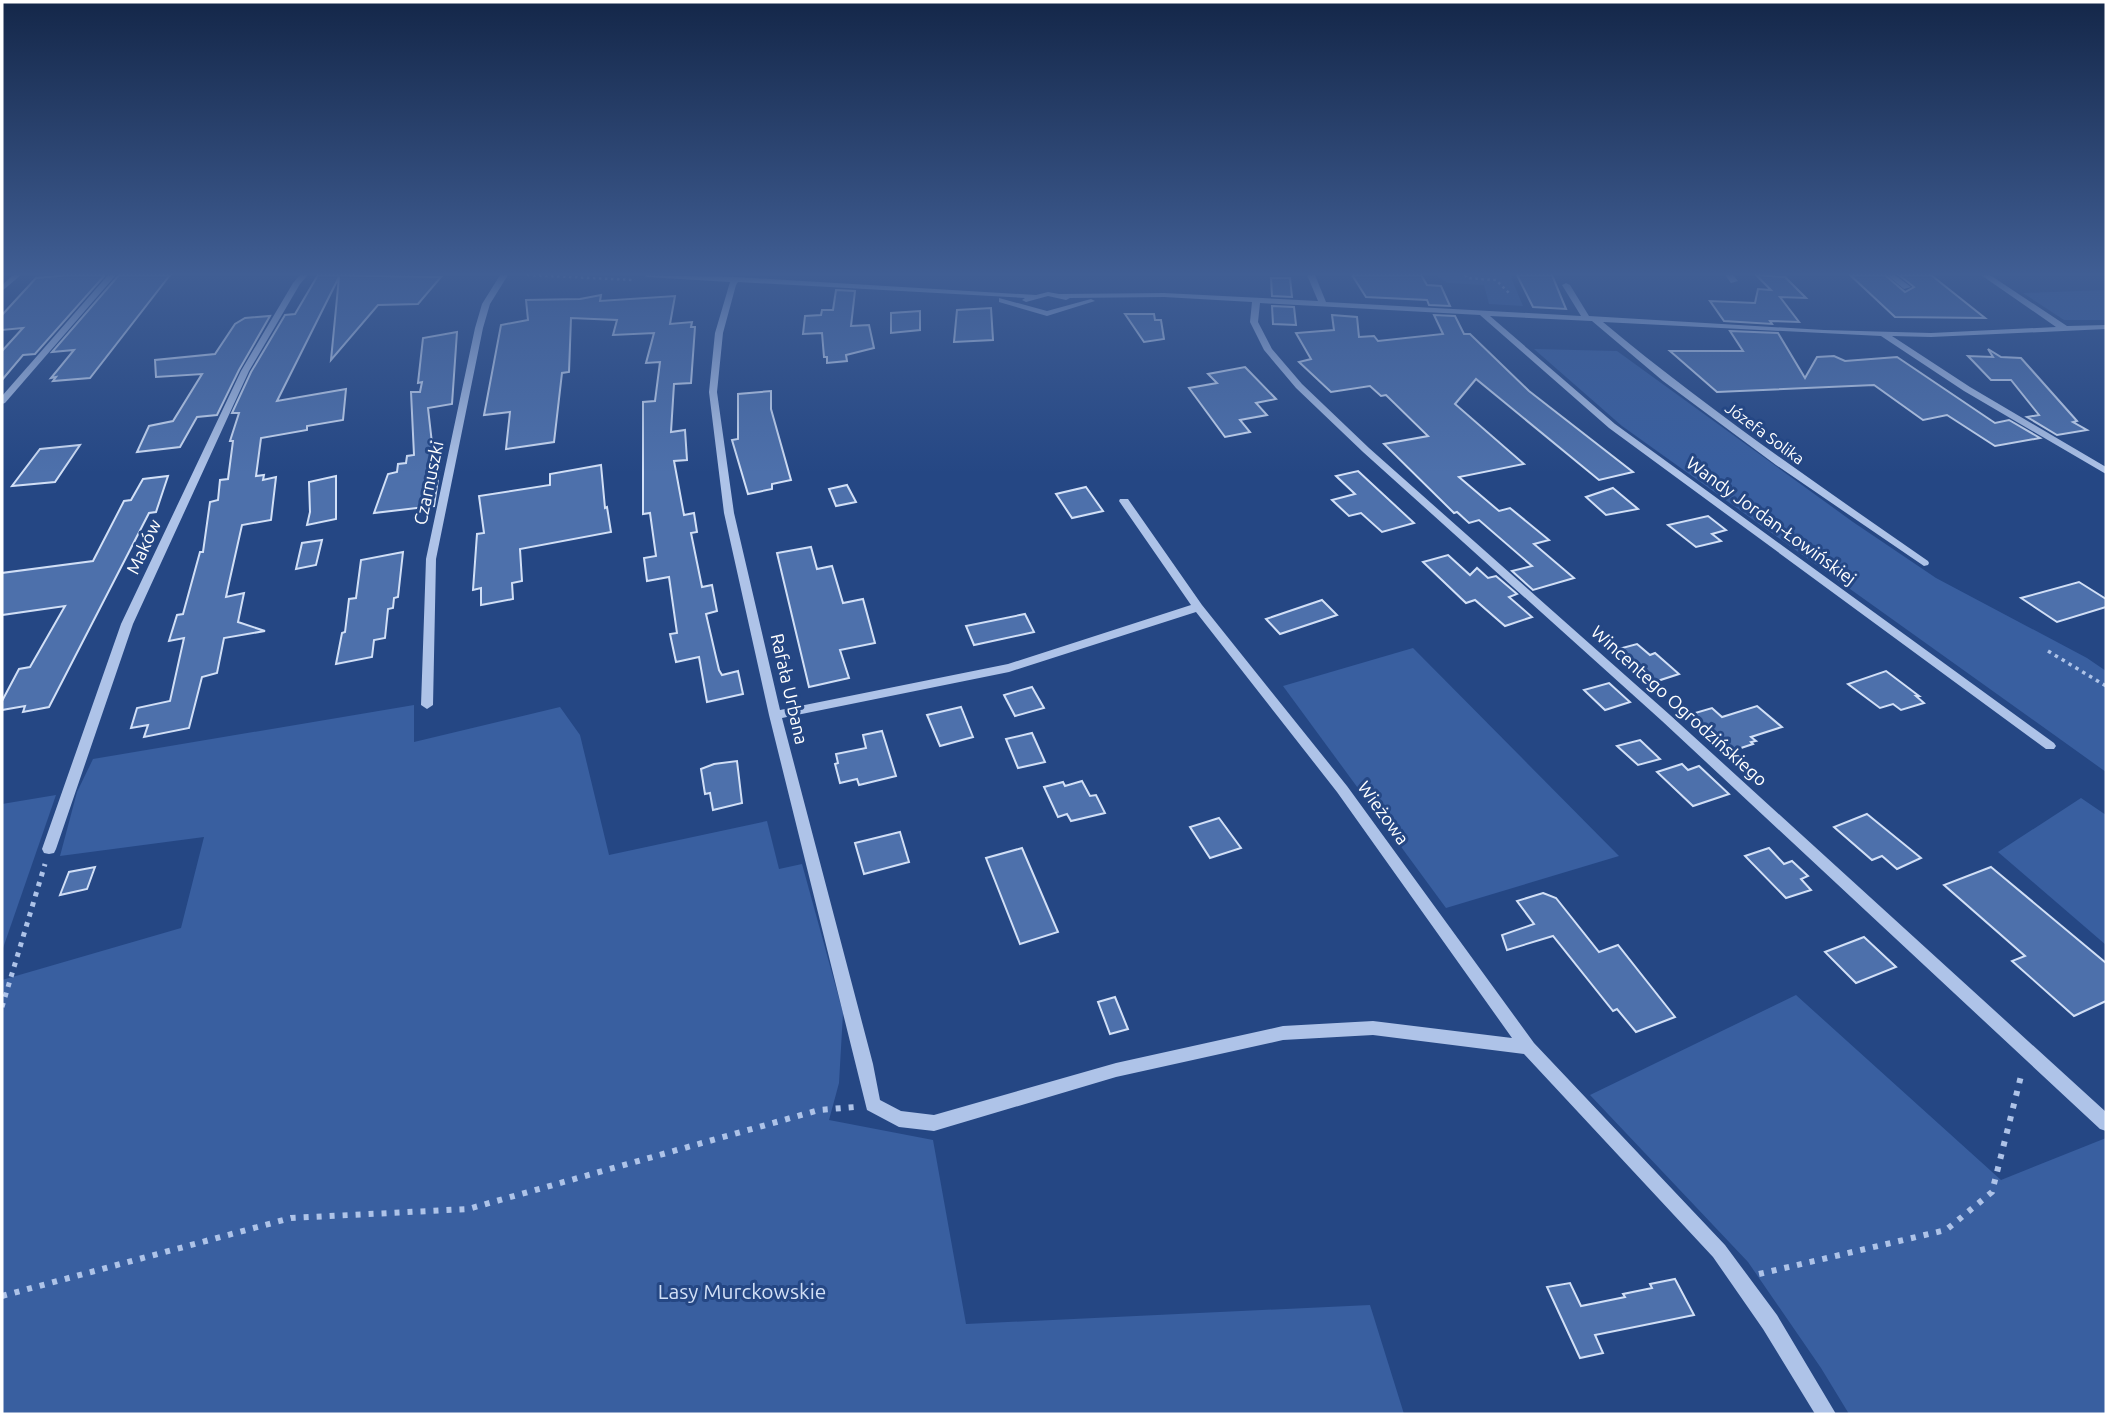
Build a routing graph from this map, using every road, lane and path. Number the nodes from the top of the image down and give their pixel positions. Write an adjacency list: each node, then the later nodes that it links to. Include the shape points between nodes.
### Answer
1 (54, 341): 9 (street)
2 (263, 341): 19 (street, Maków, via 127,624)
3 (477, 341): 16 (street, Czarnuszki, via 431,559)
4 (718, 341): 17 (street, Rafała Urbana, via 713,392 730,513)
5 (1264, 341): 22 (street, Wincentego Ogrodzińskiego, via 1299,386 1366,450 1667,718)
6 (1514, 341): 18 (street, Wandy Jordan-Łowińskiej, via 1612,426)
7 (1618, 341): 12 (street, Józefa Solika, via 1779,463)
8 (1894, 341): 10 (street)
9 (2, 401)
10 (2106, 471)
11 (1124, 501): 13 (street, Wieżowa)
12 (1924, 563)
13 (1198, 607): 17 (street, via 1009,668); 21 (street, Wieżowa, via 1342,789)
14 (2048, 650): 15 (path)
15 (2106, 686)
16 (427, 705)
17 (775, 715): 23 (street, Rafała Urbana)
18 (2050, 746)
19 (49, 849): 20 (path)
20 (2, 1007)
21 (1528, 1048): 23 (street, via 1373,1028 1283,1033 1116,1070 934,1123 899,1119); 25 (street, via 1669,1196)
22 (2028, 1051): 24 (street, Wincentego Ogrodzińskiego); 25 (path, via 1992,1192 1946,1230)
23 (873, 1105): 26 (path, via 819,1110 468,1209 291,1218)
24 (2106, 1123)
25 (1740, 1280): 27 (street)
26 (2, 1296)
27 (1826, 1414)

